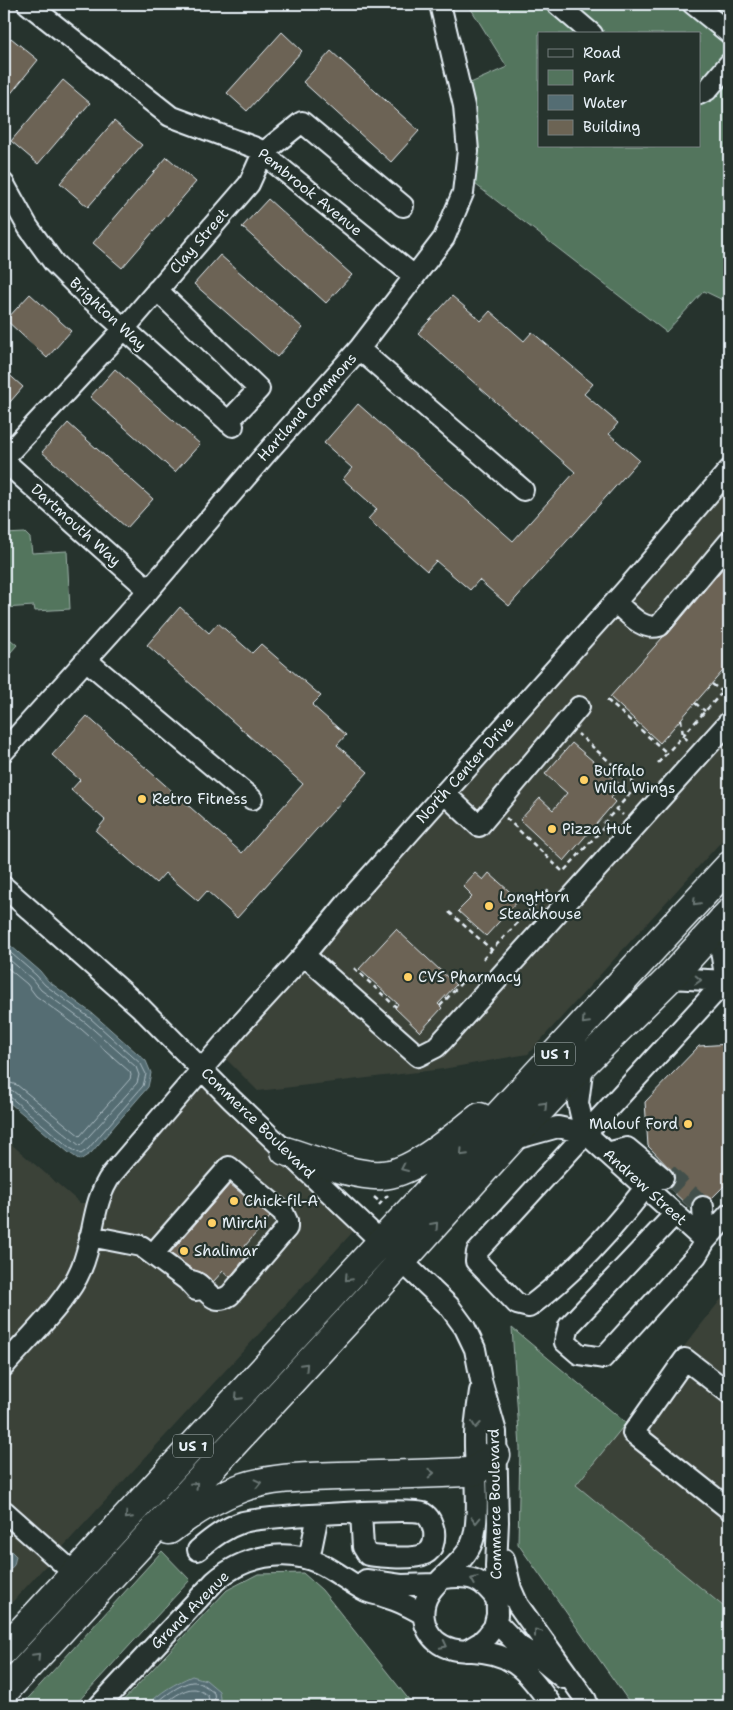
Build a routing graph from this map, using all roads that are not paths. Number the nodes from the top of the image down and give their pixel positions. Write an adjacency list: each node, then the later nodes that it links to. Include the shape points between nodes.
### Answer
1 (28, 4): 9 (street, Pembrook Avenue, via 170,116)
2 (440, 4): 12 (street, Hartland Commons, via 464,106 468,151 463,194 444,238)
3 (557, 4): 5 (street)
4 (693, 4): 6 (street)
5 (590, 32)
6 (729, 33)
7 (729, 64): 8 (street, via 707,90)
8 (700, 94)
9 (263, 153): 11 (street, Clay Street, via 302,122); 12 (street, Pembrook Avenue); 13 (street, Clay Street, via 249,184)
10 (4, 184): 14 (street, Brighton Way, via 28,227 54,263)
11 (403, 206)
12 (414, 276): 15 (street, Hartland Commons)
13 (157, 290): 14 (street, Clay Street); 14 (street, Brighton Way, via 259,388 230,424)
14 (124, 329): 16 (street, Clay Street)
15 (360, 349): 18 (street); 20 (street, Hartland Commons)
16 (4, 459): 20 (street, Dartmouth Way)
17 (729, 470): 21 (street, North Center Drive)
18 (523, 490)
19 (729, 542): 21 (street, via 659,626 644,626)
20 (149, 590): 22 (street, Hartland Commons)
21 (615, 602): 26 (street, North Center Drive)
22 (86, 660): 25 (street, Hartland Commons); 27 (street)
23 (579, 707): 26 (street, via 479,826)
24 (729, 722): 31 (street, via 442,1041 428,1052 418,1056)
25 (4, 751)
26 (444, 793): 31 (street, North Center Drive)
27 (252, 799)
28 (729, 866): 36 (highway, US 1, one-way to 36)
29 (4, 887): 35 (street, Commerce Boulevard, via 140,1007)
30 (723, 920): 32 (highway, US 1); 33 (street)
31 (304, 955): 35 (street, North Center Drive)
32 (670, 978): 33 (street, one-way to 33); 34 (highway, US 1)
33 (728, 980): 37 (street)
34 (582, 1064): 37 (street, via 578,1103); 38 (highway, US 1, one-way to 34)
35 (202, 1070): 39 (street, Commerce Boulevard); 46 (street, North Center Drive, via 107,1181 100,1195)
36 (530, 1080): 39 (highway, one-way to 39, via 426,1157 390,1174 359,1173); 48 (highway, US 1, one-way to 48)
37 (585, 1133): 38 (street, Andrew Street, via 558,1127); 40 (street, Andrew Street); 42 (street, via 477,1252 476,1261 517,1304 529,1307 548,1292 612,1230)
38 (511, 1140): 50 (highway, US 1, one-way to 38)
39 (285, 1151): 48 (street, Commerce Boulevard)
40 (607, 1153): 41 (street, via 627,1148); 42 (street, Andrew Street)
41 (665, 1175)
42 (645, 1188): 44 (street, Andrew Street)
43 (701, 1209): 47 (street)
44 (675, 1214): 47 (street, Andrew Street); 47 (street, via 570,1326 565,1342 579,1354 603,1358 696,1256)
45 (729, 1214): 47 (street)
46 (90, 1236): 49 (street, via 132,1243); 51 (street, North Center Drive, via 83,1265 72,1287)
47 (705, 1241)
48 (382, 1242): 50 (street, Commerce Boulevard); 63 (highway, US 1, one-way to 63)
49 (153, 1254): 49 (street, via 230,1167 283,1212 287,1221 287,1228 273,1245 272,1259 242,1294 225,1306 215,1306 206,1300 187,1280)
50 (402, 1261): 53 (street, Commerce Boulevard, via 449,1306 475,1349 481,1380 475,1434); 62 (highway, US 1, one-way to 50)
51 (4, 1366)
52 (729, 1393): 54 (street, via 685,1359 633,1433)
53 (486, 1463): 58 (street, Commerce Boulevard); 62 (highway, one-way to 53, via 206,1504 255,1484); 64 (street, Commerce Boulevard, one-way to 64, via 474,1539 464,1557)
54 (729, 1509)
55 (4, 1512): 63 (street)
56 (361, 1513): 57 (street)
57 (318, 1515): 59 (street, via 244,1522 219,1532); 60 (street)
58 (498, 1522): 65 (street, Commerce Boulevard); 71 (street, one-way to 58, via 518,1605 506,1569)
59 (198, 1550)
60 (309, 1559): 61 (street, Grand Avenue); 72 (street, Grand Avenue, via 268,1556 230,1569 209,1587)
61 (330, 1569): 64 (street, Grand Avenue, via 382,1583 401,1585); 66 (street, Grand Avenue, via 364,1590)
62 (114, 1572): 70 (highway, US 1, one-way to 62)
63 (74, 1574): 68 (highway, US 1)
64 (440, 1581): 65 (street, one-way to 64, via 475,1579 462,1576); 66 (street, via 426,1598)
65 (497, 1600): 67 (street)
66 (423, 1614): 69 (street, one-way to 69, via 428,1630 437,1642)
67 (496, 1622): 69 (street, via 481,1642); 71 (street, via 519,1646 556,1672)
68 (4, 1650)
69 (466, 1651): 73 (street, via 491,1653 510,1660 532,1678)
70 (4, 1692)
71 (588, 1703)
72 (99, 1706)
73 (552, 1706)

